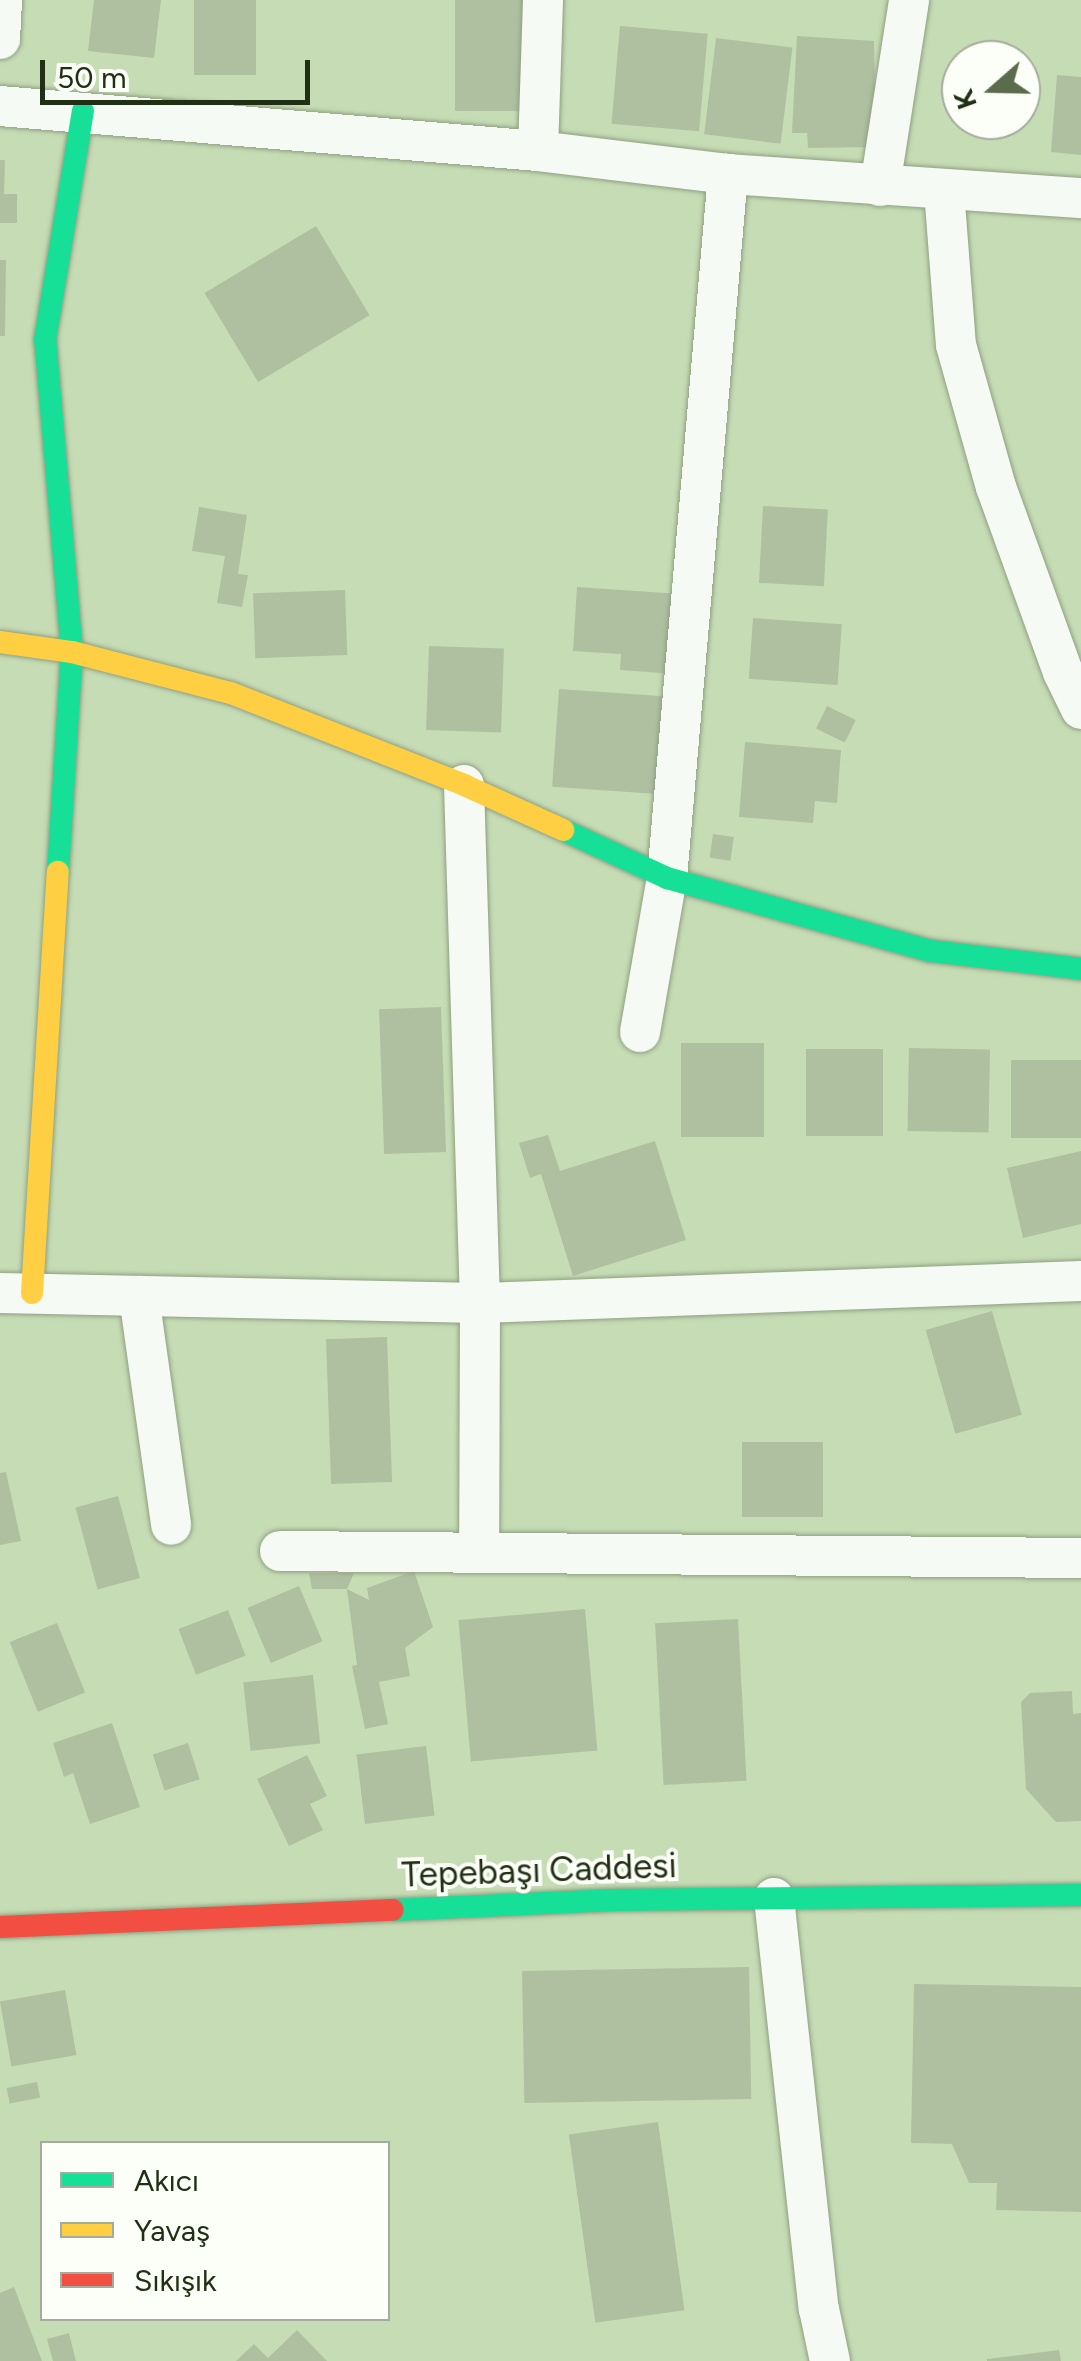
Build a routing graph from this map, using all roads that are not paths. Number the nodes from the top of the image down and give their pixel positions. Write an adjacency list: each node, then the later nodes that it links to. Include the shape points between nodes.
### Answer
1 (2, 0): 4 (street)
2 (544, 0): 7 (street)
3 (908, 0): 9 (street)
4 (0, 39)
5 (0, 106): 6 (street)
6 (83, 111): 7 (street); 13 (street, via 45,340)
7 (538, 151): 8 (street)
8 (728, 174): 9 (street); 16 (street)
9 (880, 186): 10 (street)
10 (944, 190): 11 (street); 14 (street, via 956,345 996,488)
11 (1081, 198)
12 (0, 642): 13 (street)
13 (72, 652): 15 (street, via 231,694); 20 (street)
14 (1081, 710)
15 (464, 785): 16 (street); 22 (street)
16 (667, 878): 17 (street, via 930,951); 18 (street)
17 (1081, 968)
18 (640, 1032)
19 (1081, 1280): 22 (street)
20 (16, 1293): 21 (street)
21 (139, 1296): 22 (street); 23 (street)
22 (480, 1303): 25 (street)
23 (171, 1525)
24 (280, 1551): 25 (street)
25 (479, 1552): 26 (street)
26 (1081, 1558)
27 (1081, 1895): 28 (street, Tepebaşı Caddesi)
28 (774, 1898): 29 (street, Tepebaşı Caddesi); 30 (street)
29 (0, 1928)
30 (830, 2361)

